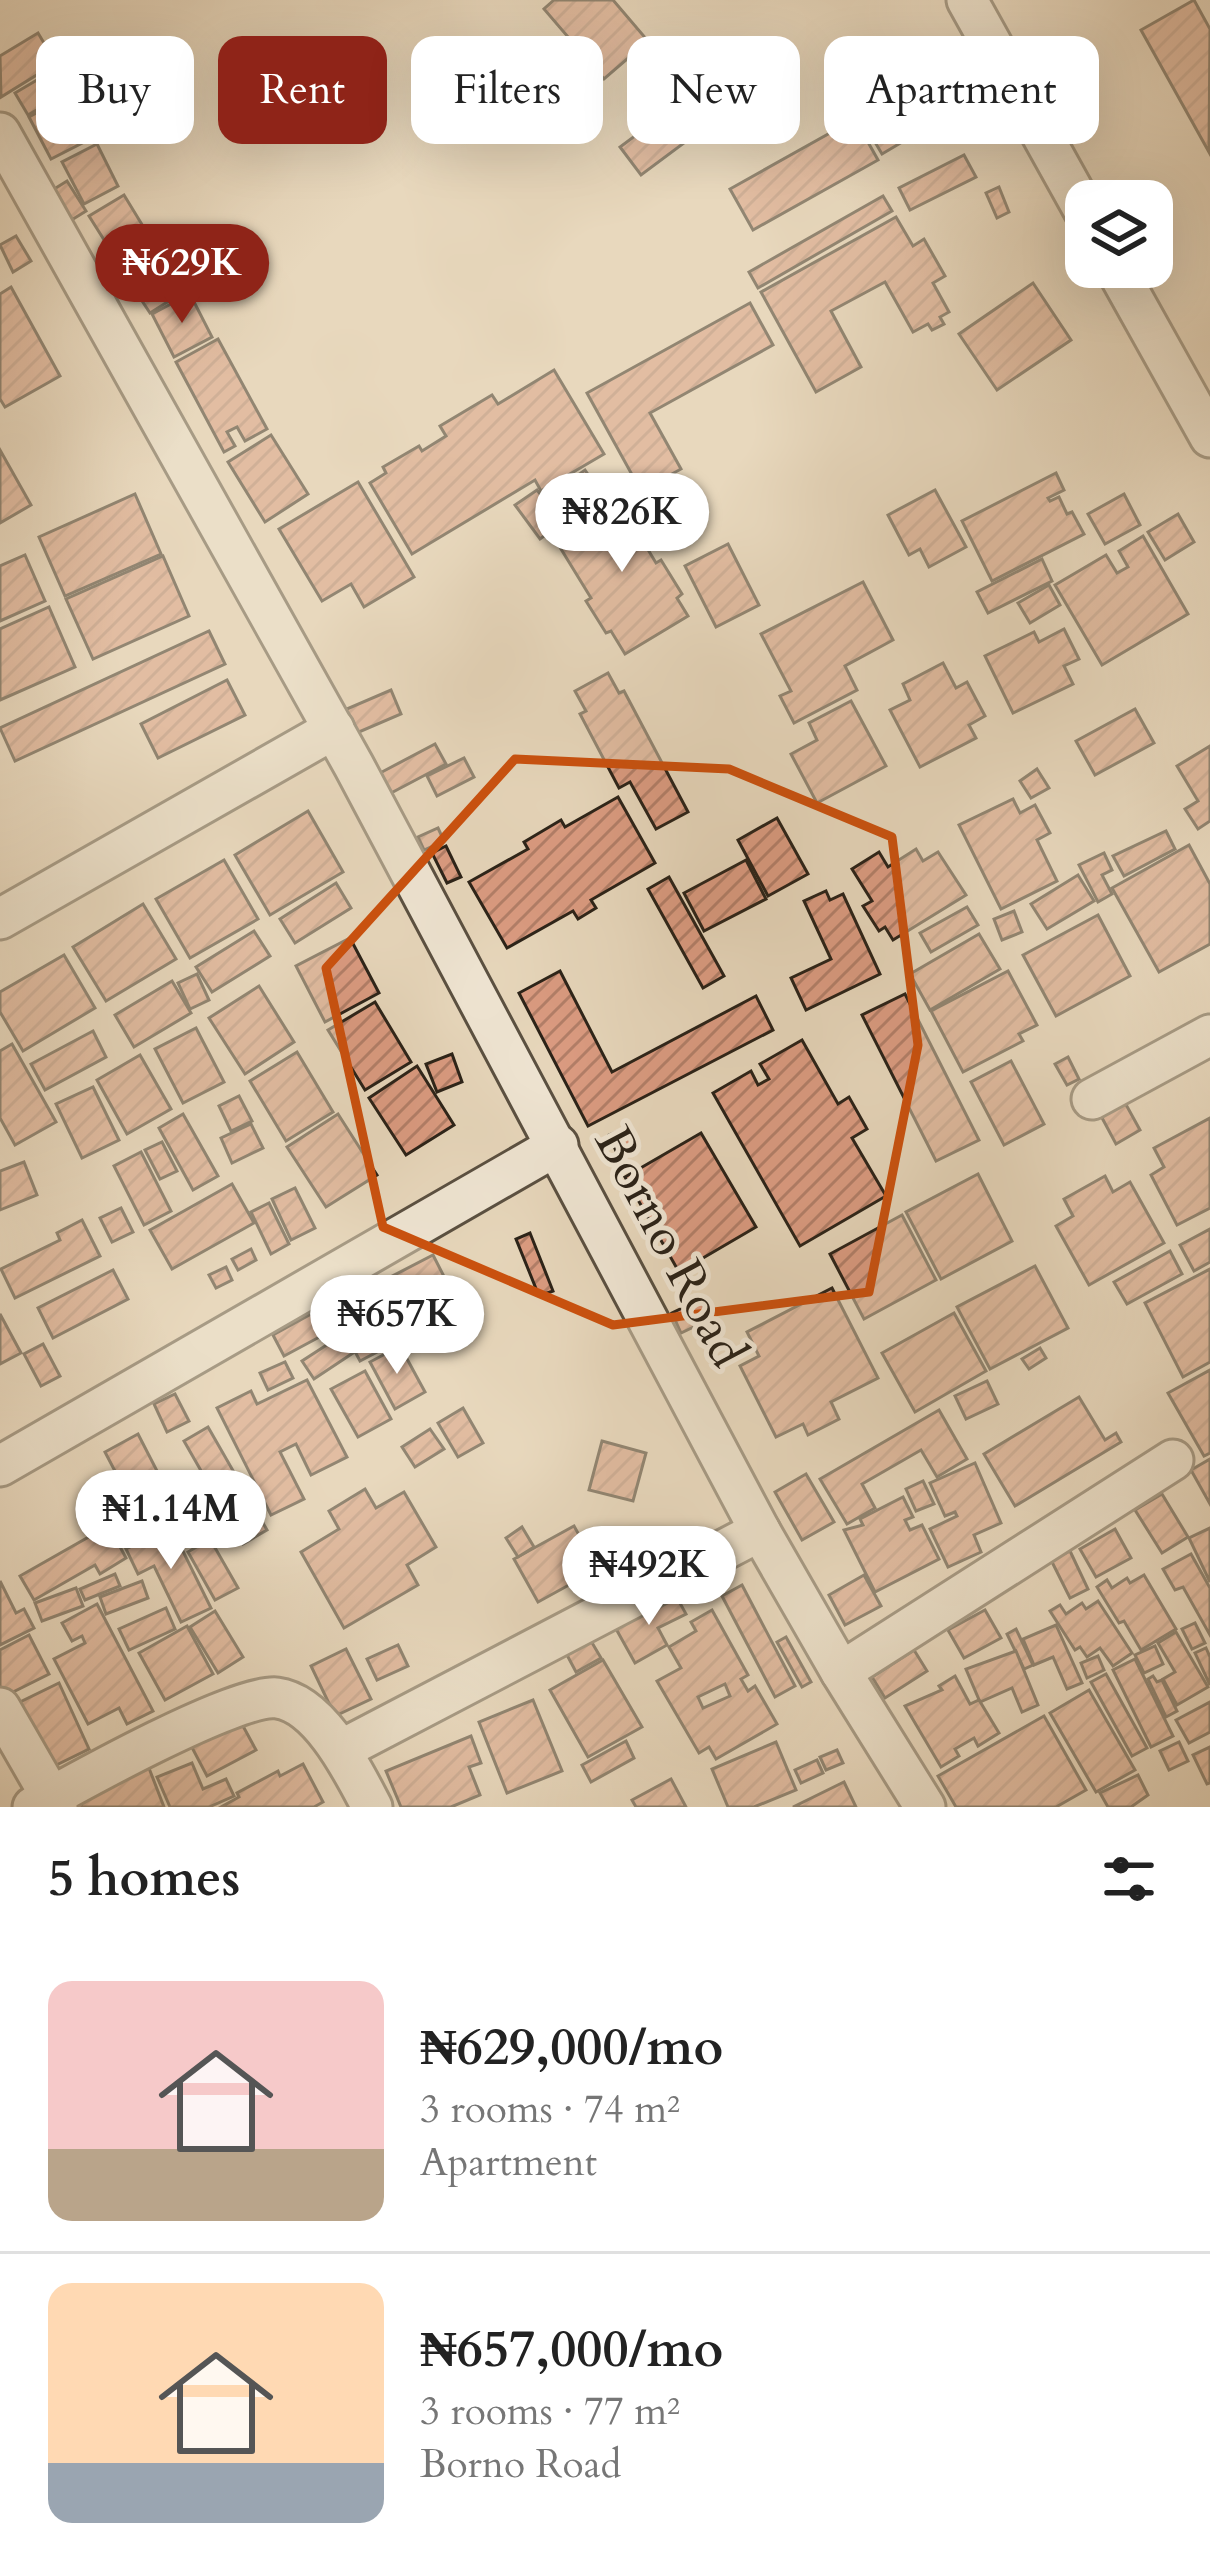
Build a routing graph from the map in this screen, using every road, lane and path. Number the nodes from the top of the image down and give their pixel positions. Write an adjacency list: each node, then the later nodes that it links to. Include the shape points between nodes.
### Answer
1 (967, 0): 3 (street)
2 (0, 134): 6 (street, Borno Road)
3 (1067, 180)
4 (1127, 288): 5 (street)
5 (1210, 437)
6 (334, 729): 7 (street); 10 (street, Borno Road)
7 (0, 919)
8 (1210, 1035): 9 (street)
9 (1092, 1099)
10 (558, 1145): 12 (street); 13 (street, Borno Road)
11 (1173, 1460): 14 (street)
12 (0, 1466)
13 (760, 1531): 14 (street, Borno Road); 16 (street)
14 (841, 1672): 19 (street, Borno Road)
15 (0, 1708): 17 (street)
16 (341, 1750): 17 (street, via 309,1714 279,1698 237,1703); 18 (street)
17 (47, 1804)
18 (372, 1807)
19 (925, 1807)

